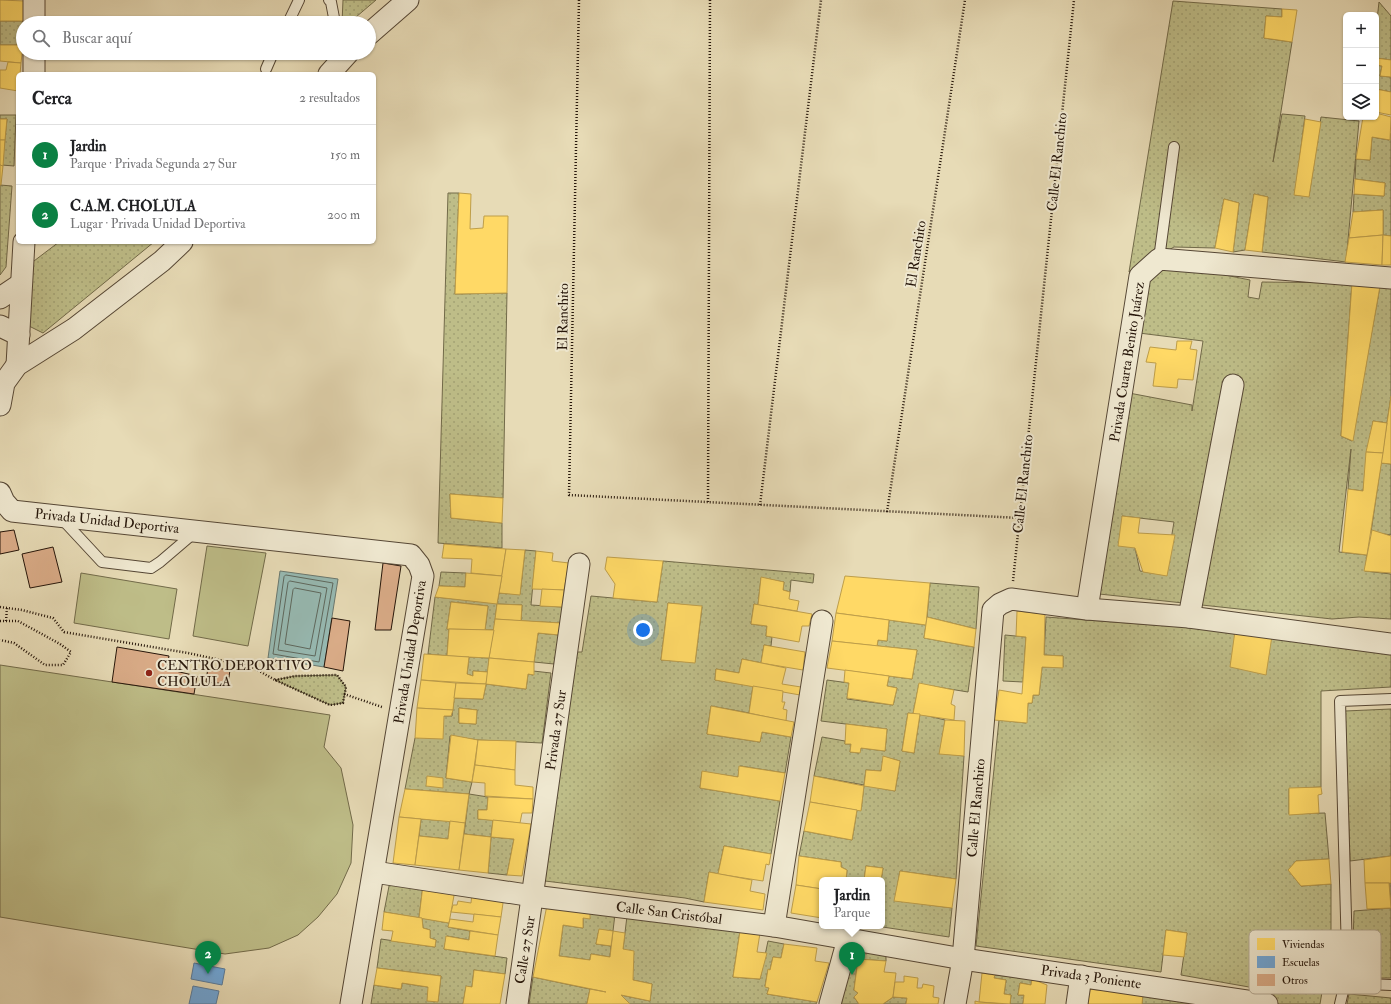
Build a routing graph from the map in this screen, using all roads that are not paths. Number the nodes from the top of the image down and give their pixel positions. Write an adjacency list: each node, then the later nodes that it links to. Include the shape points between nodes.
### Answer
1 (34, 0): 5 (street)
2 (299, 0): 6 (lane)
3 (329, 0): 7 (lane)
4 (408, 0): 8 (street)
5 (34, 16)
6 (291, 16)
7 (334, 16)
8 (376, 28)
9 (34, 60): 12 (street)
10 (270, 60): 11 (lane)
11 (266, 69)
12 (34, 72)
13 (1174, 147): 16 (lane)
14 (24, 244): 18 (street)
15 (180, 244): 22 (street, via 162,261 74,329)
16 (1159, 259): 17 (street); 29 (street, Privada Cuarta Benito Juárez, via 1140,276)
17 (1391, 278)
18 (21, 284): 19 (street); 21 (street)
19 (0, 298)
20 (0, 326): 21 (street)
21 (19, 335): 22 (street)
22 (18, 366): 24 (street, via 4,383)
23 (1233, 385): 30 (street)
24 (0, 405)
25 (0, 493): 26 (street, Privada Unidad Deportiva, via 12,511)
26 (59, 516): 27 (street, Privada Unidad Deportiva); 27 (lane, via 102,562 151,568)
27 (195, 531): 34 (street, Privada Unidad Deportiva, via 411,555 419,565 423,576)
28 (579, 564): 35 (street, Privada 27 Sur)
29 (1087, 609): 30 (street); 39 (street, Calle El Ranchito, via 1011,599 993,610)
30 (1189, 617): 32 (street)
31 (822, 620): 36 (street)
32 (1391, 644)
33 (1391, 699): 37 (lane, via 1340,701)
34 (374, 872): 35 (street, Calle San Cristóbal); 45 (street, Privada Unidad Deportiva)
35 (534, 896): 36 (street, Calle San Cristóbal); 46 (street, Calle 27 Sur)
36 (774, 926): 38 (street, Calle San Cristóbal)
37 (1345, 930)
38 (848, 939): 39 (street, Calle San Cristóbal); 47 (street)
39 (963, 959): 40 (street, Privada 3 Poniente); 48 (street)
40 (1081, 976): 44 (street, Privada 3 Poniente); 49 (street)
41 (1381, 985): 42 (lane)
42 (1391, 985)
43 (1342, 994): 51 (lane)
44 (1210, 1000): 50 (street, Privada 3 Poniente)
45 (351, 1004)
46 (517, 1004)
47 (830, 1004)
48 (955, 1004)
49 (1076, 1004)
50 (1267, 1004)
51 (1340, 1004)

